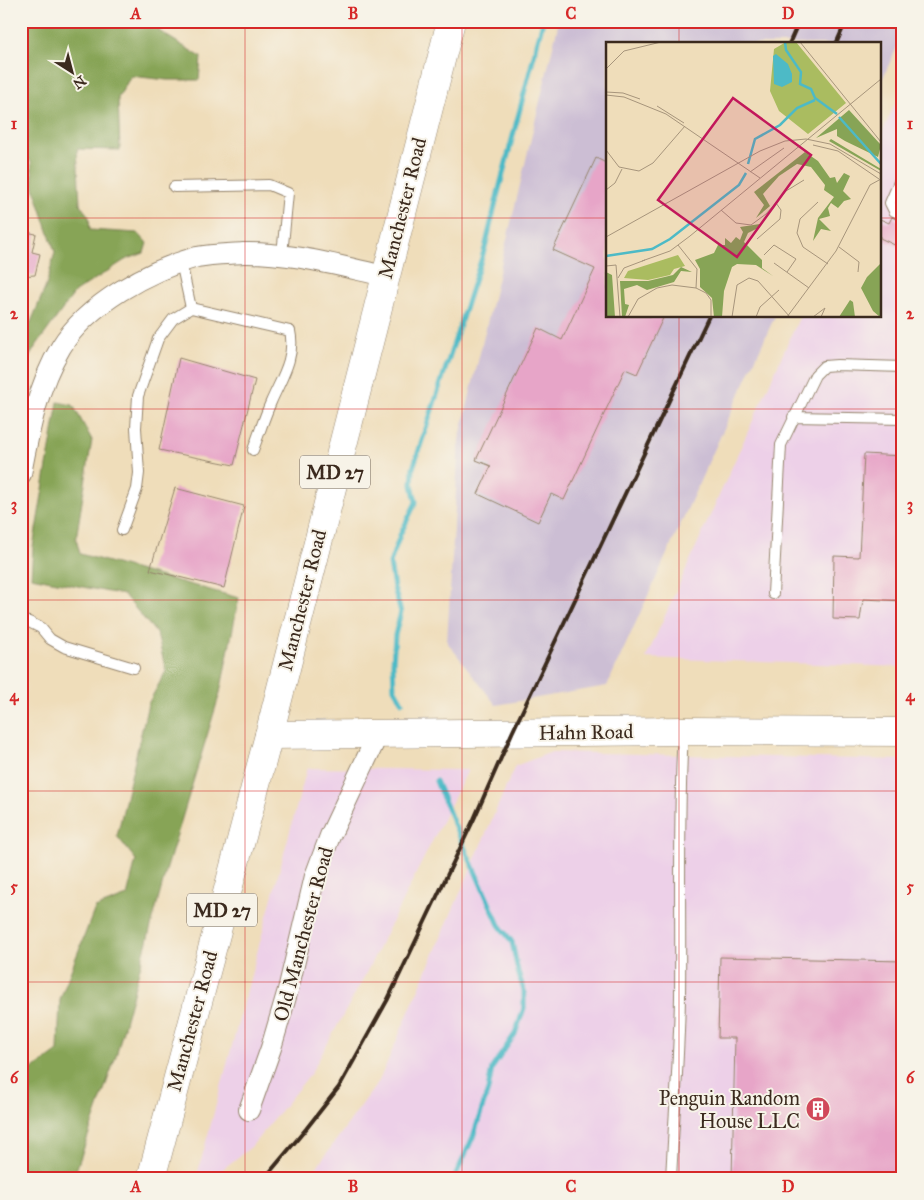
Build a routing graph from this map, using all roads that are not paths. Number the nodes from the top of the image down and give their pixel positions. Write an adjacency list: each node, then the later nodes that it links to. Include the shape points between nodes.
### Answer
1 (450, 21): 7 (main road, Manchester Road / MD 27)
2 (903, 174): 4 (lane, via 890,203 894,211)
3 (174, 187): 5 (lane, via 269,185 288,193)
4 (903, 216)
5 (282, 255): 6 (street, via 244,253); 7 (street)
6 (181, 262): 8 (lane); 13 (street, via 120,292 92,311 72,331 44,382)
7 (385, 276): 21 (main road, Manchester Road / MD 27)
8 (191, 308): 12 (lane, via 290,331 293,342 288,366); 14 (lane, via 173,319 158,339 138,396 136,428 140,472)
9 (903, 367): 10 (lane, via 824,366 815,375)
10 (793, 417): 11 (lane); 15 (lane, via 781,445)
11 (903, 419)
12 (253, 450)
13 (21, 474)
14 (122, 530)
15 (773, 594)
16 (21, 620): 17 (lane, via 41,628 50,639 64,647)
17 (134, 668)
18 (683, 731): 19 (main road, Hahn Road); 20 (main road, Hahn Road); 24 (lane, via 680,775 680,998)
19 (903, 732)
20 (378, 734): 21 (main road, Hahn Road); 22 (street, Old Manchester Road, via 330,836 315,876 288,990)
21 (268, 735): 23 (main road, Manchester Road / MD 27)
22 (249, 1110)
23 (151, 1179)
24 (671, 1179)

